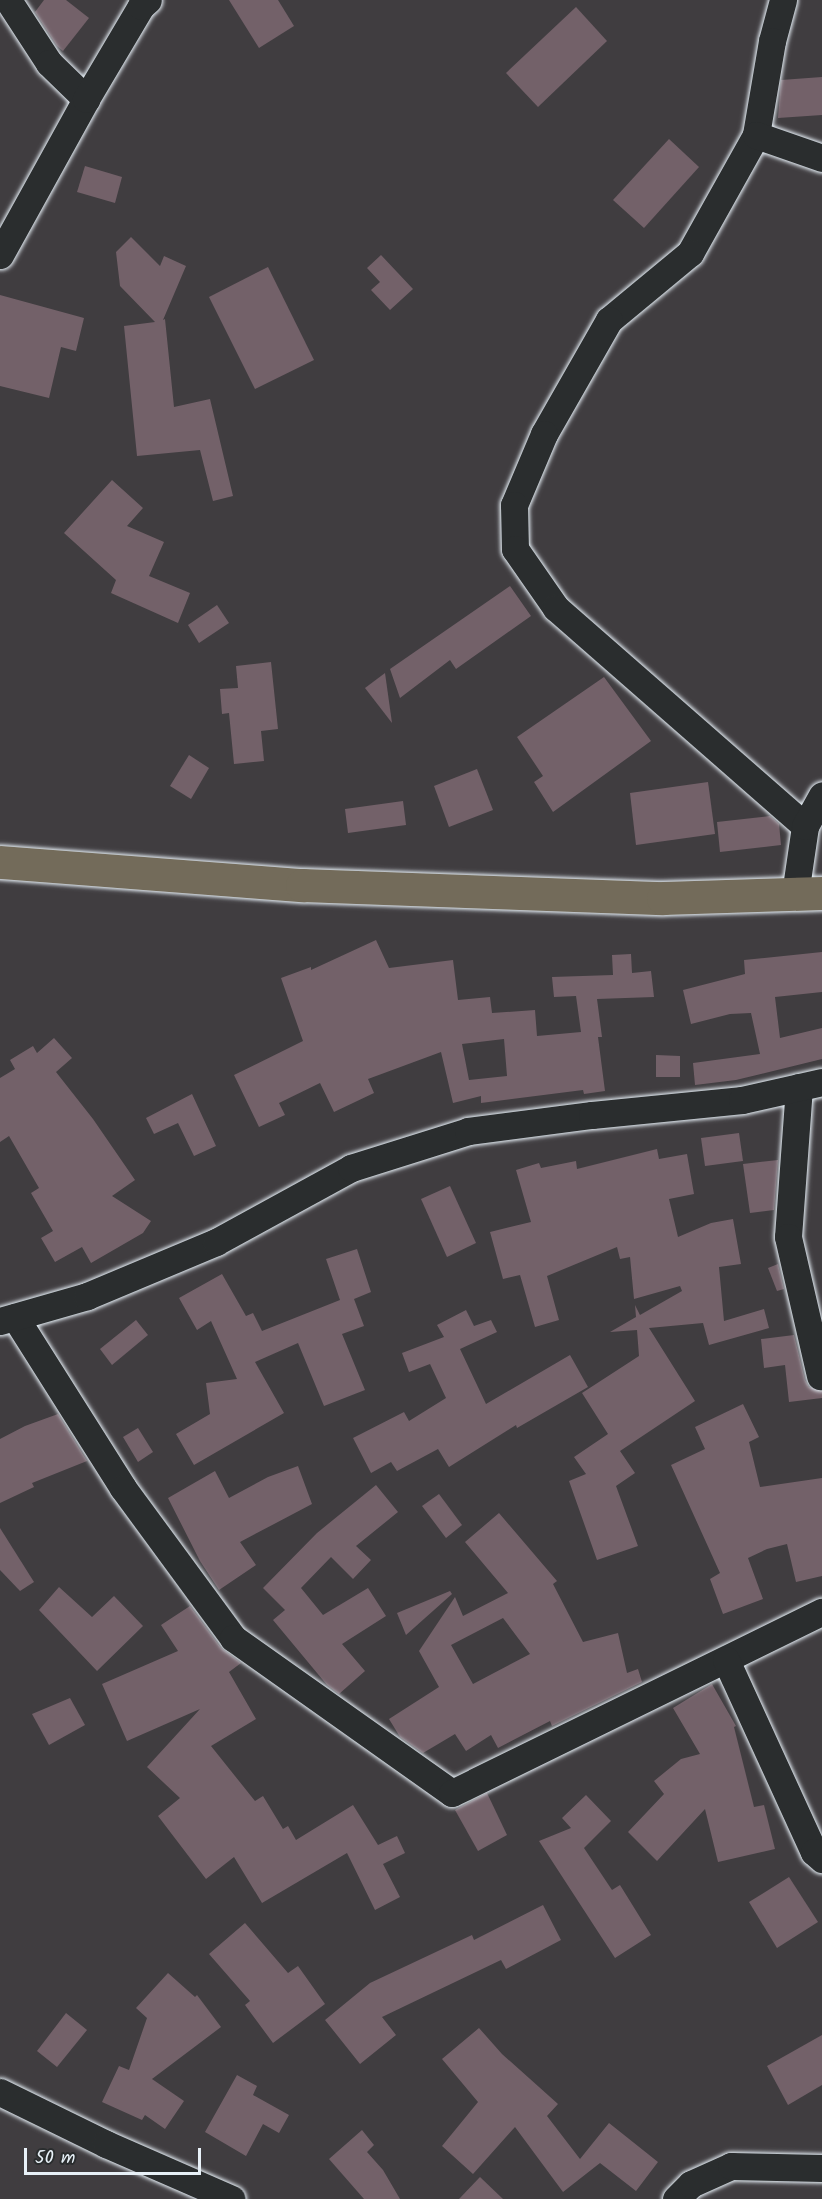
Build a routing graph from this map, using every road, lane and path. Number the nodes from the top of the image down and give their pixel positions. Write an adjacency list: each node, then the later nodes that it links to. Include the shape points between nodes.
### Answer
1 (8, 0): 4 (street, via 49,63)
2 (148, 0): 4 (street)
3 (783, 0): 5 (street)
4 (86, 99): 7 (street)
5 (756, 135): 6 (street); 9 (street, via 690,253 609,320 544,434 514,505 515,549 556,608)
6 (822, 158)
7 (0, 255)
8 (822, 795): 9 (street)
9 (805, 826): 11 (street)
10 (0, 862): 11 (main road, via 302,885 663,898)
11 (809, 893)
12 (810, 1085): 13 (street, via 742,1100 468,1131 351,1168 216,1242 87,1296); 14 (street, via 788,1236)
13 (8, 1319): 16 (street, via 123,1488 232,1638 452,1792)
14 (820, 1376)
15 (822, 1612): 16 (street)
16 (726, 1660): 17 (street, via 814,1852)
17 (822, 1859)
18 (0, 2092): 20 (street)
19 (822, 2168): 21 (street, via 731,2166 691,2184)
20 (232, 2199)
21 (676, 2199)

